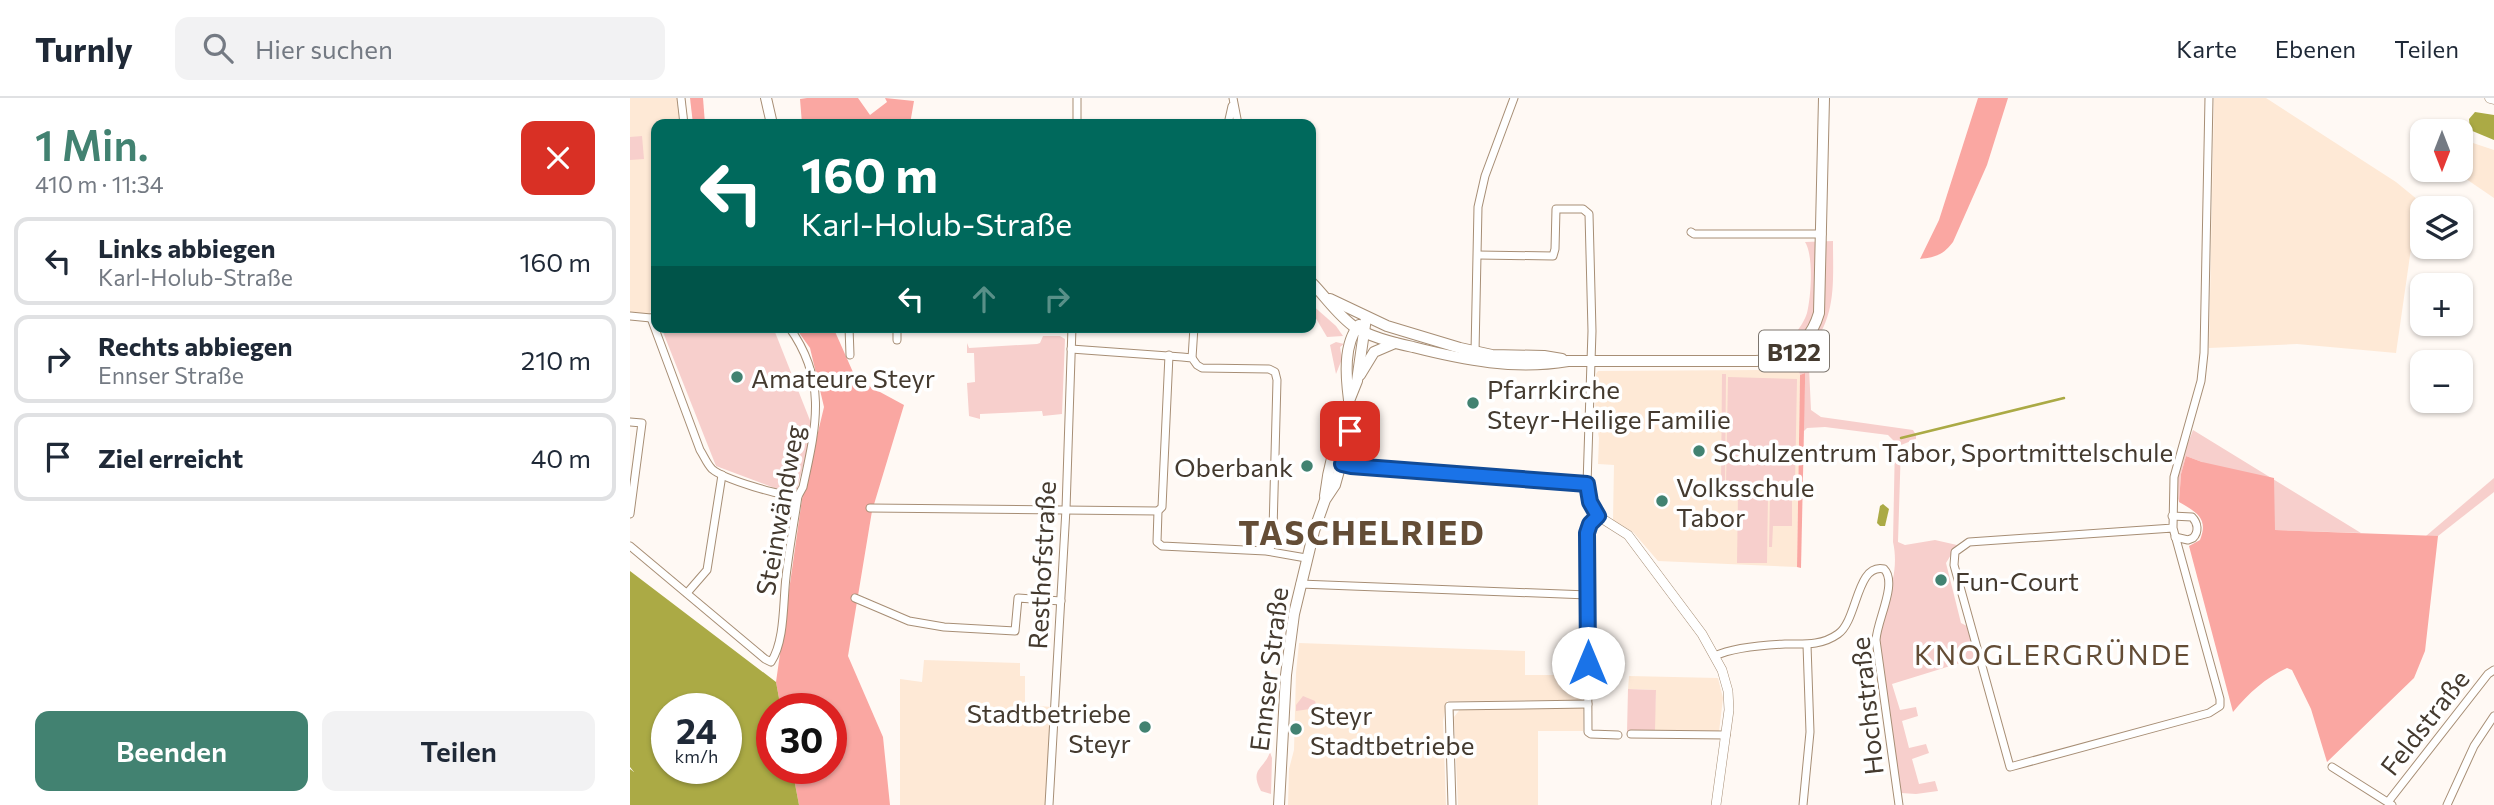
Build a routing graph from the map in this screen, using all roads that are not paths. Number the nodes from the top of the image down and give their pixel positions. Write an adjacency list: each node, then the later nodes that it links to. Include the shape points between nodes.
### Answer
1 (681, 98): 8 (street)
2 (766, 98): 9 (main road)
3 (1077, 98): 10 (street)
4 (1233, 98): 11 (street); 12 (street)
5 (1514, 98): 15 (street, via 1480,192)
6 (1824, 98): 14 (main road, B122)
7 (2210, 98): 51 (street, via 2204,353 2174,477)
8 (683, 119)
9 (771, 119)
10 (1077, 119)
11 (1229, 119)
12 (1237, 119)
13 (1691, 232): 14 (street)
14 (1822, 234): 35 (main road, B122, via 1819,313 1808,337 1790,353 1756,362)
15 (1478, 255): 31 (street); 35 (street, via 1554,255 1556,209 1587,210)
16 (1316, 287): 17 (main road, B122)
17 (1327, 298): 20 (main road, B122); 21 (main road, B122, via 1341,317)
18 (651, 315): 19 (street)
19 (630, 316)
20 (1366, 318): 21 (main road); 31 (main road, B122)
21 (1360, 330): 29 (main road, B122); 37 (main road, Ennser Straße); 38 (main road, Ennser Straße, via 1351,338)
22 (660, 333): 42 (street, via 700,450 712,469)
23 (792, 333): 44 (street, Steinwändweg, via 814,379 817,402 814,440)
24 (849, 333): 32 (street)
25 (897, 333): 28 (street)
26 (1072, 333): 30 (street, Resthofstraße)
27 (1194, 333): 34 (street)
28 (897, 340)
29 (1395, 343): 36 (main road, B122, via 1480,362 1545,365); 37 (main road, via 1374,352)
30 (1071, 349): 33 (street); 47 (street, Resthofstraße)
31 (1475, 352): 36 (main road, B122)
32 (850, 355)
33 (1169, 355): 34 (street); 48 (street, via 1162,507)
34 (1192, 358): 55 (street, via 1202,368 1269,369 1277,376)
35 (1589, 360): 36 (main road, B122); 43 (street)
36 (1568, 361)
37 (1357, 381): 38 (main road, Ennser Straße)
38 (1349, 401): 39 (main road, Ennser Straße)
39 (1347, 415): 41 (main road, Ennser Straße, via 1349,435); 45 (main road, Ennser Straße, via 1326,481)
40 (630, 422): 49 (street, via 642,423)
41 (1342, 464): 43 (street); 45 (main road, Ennser Straße)
42 (722, 475): 44 (street); 58 (street, via 707,570)
43 (1587, 484): 50 (street)
44 (798, 496): 58 (street, Steinwändweg, via 782,624 771,662)
45 (1325, 500): 56 (main road, Ennser Straße)
46 (870, 508): 47 (street)
47 (1066, 509): 48 (street); 61 (street, Resthofstraße)
48 (1158, 511): 55 (street, via 1160,545)
49 (630, 514)
50 (1598, 516): 59 (street, via 1587,533); 63 (street, via 1628,535)
51 (2172, 516): 52 (street); 53 (street, via 2192,517 2197,526 2193,538)
52 (2173, 528): 53 (street); 53 (street, via 1969,542 1955,552 1954,565 2010,767 2209,713 2220,706)
53 (2175, 537)
54 (630, 546): 58 (street)
55 (1270, 551): 56 (street)
56 (1306, 558): 57 (main road, Ennser Straße)
57 (1300, 584): 59 (street); 73 (main road, Ennser Straße, via 1287,664)
58 (687, 593)
59 (1588, 595): 65 (street)
60 (855, 598): 61 (street, via 909,621 1015,631 1018,598)
61 (1060, 601): 72 (street, Resthofstraße)
62 (1807, 645): 63 (street, Hochstraße, via 1773,645); 76 (street, via 1810,732); 77 (street, Hochstraße, via 1826,641 1845,629 1869,571 1877,567 1887,571 1891,583 1876,640)
63 (1715, 656): 69 (street, via 1728,691)
64 (2494, 670): 71 (street, Feldstraße)
65 (1588, 704): 68 (street, via 1588,733); 74 (street, via 1449,706)
66 (2494, 716): 78 (street, Feldstraße, via 2474,746)
67 (1631, 734): 69 (street)
68 (1618, 735)
69 (1726, 735): 75 (street)
70 (2332, 767): 71 (street, Feldstraße)
71 (2390, 804)
72 (1049, 805)
73 (1279, 805)
74 (1452, 805)
75 (1716, 805)
76 (1803, 805)
77 (1899, 805)
78 (2447, 805)

